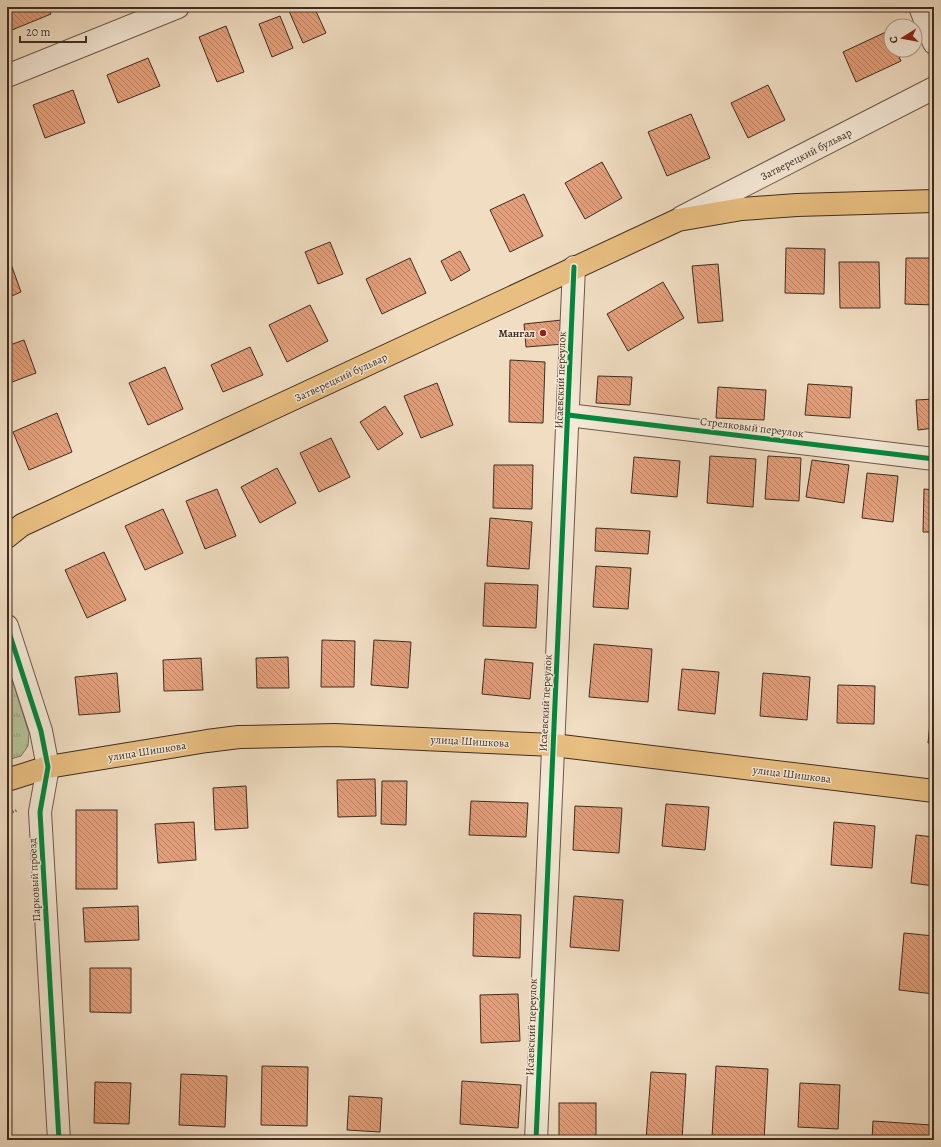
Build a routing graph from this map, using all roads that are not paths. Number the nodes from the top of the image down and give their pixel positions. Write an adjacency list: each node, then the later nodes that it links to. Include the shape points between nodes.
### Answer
1 (178, 7): 4 (street)
2 (920, 7): 3 (street)
3 (934, 43)
4 (7, 76)
5 (934, 88): 7 (street, Затверецкий бульвар)
6 (934, 201): 7 (main road, Затверецкий бульвар, via 797,205)
7 (678, 220): 8 (main road, Затверецкий бульвар)
8 (574, 267): 9 (street, Исаевский переулок); 11 (main road, Затверецкий бульвар, via 22,525)
9 (568, 414): 10 (street, Стрелковый переулок); 13 (street, Исаевский переулок)
10 (934, 460)
11 (7, 537)
12 (7, 626): 14 (street, Парковый проезд, via 41,731)
13 (553, 745): 14 (main road, улица Шишкова, via 368,736 271,736 207,741); 16 (main road, улица Шишкова); 18 (street, Исаевский переулок)
14 (48, 767): 15 (main road, улица Шишкова); 17 (street, Парковый проезд, via 40,812)
15 (7, 780)
16 (934, 791)
17 (59, 1140)
18 (536, 1140)

